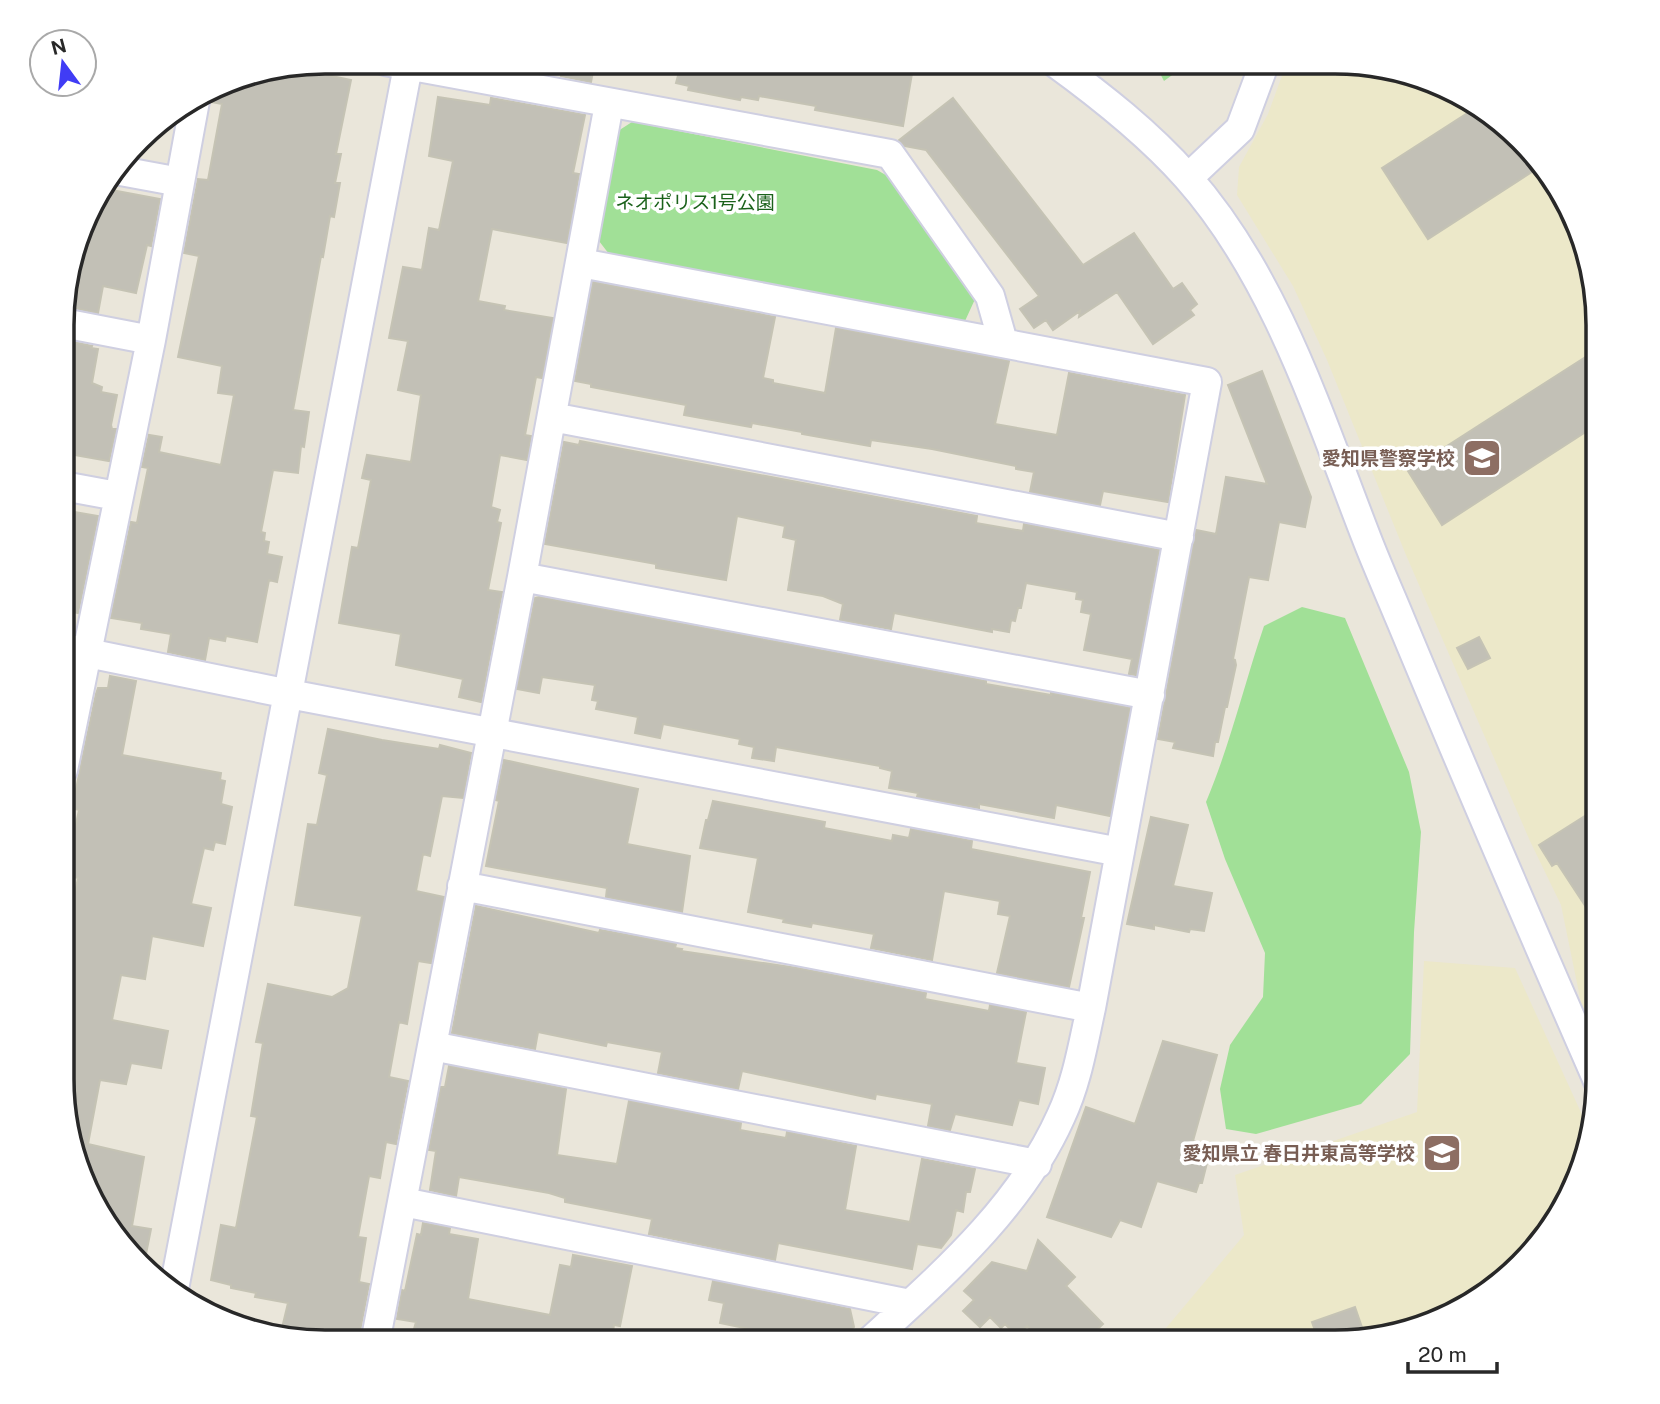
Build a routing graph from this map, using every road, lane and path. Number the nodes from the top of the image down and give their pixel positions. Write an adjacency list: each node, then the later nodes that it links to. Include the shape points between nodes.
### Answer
1 (398, 74): 20 (street)
2 (456, 74): 5 (street)
3 (1071, 74): 8 (street, via 1101,96)
4 (1261, 74): 8 (street, via 1240,129)
5 (609, 104): 10 (street); 13 (street, via 890,154 990,296)
6 (193, 111): 9 (street)
7 (125, 172): 9 (street)
8 (1188, 178): 27 (street, via 1265,291 1321,415 1365,535 1481,814)
9 (180, 182): 12 (street)
10 (581, 263): 13 (street); 14 (street)
11 (74, 325): 12 (street)
12 (151, 340): 16 (street)
13 (1003, 342): 17 (street, via 1206,382)
14 (552, 417): 17 (street); 18 (street)
15 (74, 488): 16 (street)
16 (117, 496): 19 (street)
17 (1179, 537): 21 (street)
18 (522, 577): 21 (street); 22 (street)
19 (74, 650): 20 (street)
20 (289, 694): 22 (street); 30 (street)
21 (1150, 695): 23 (street)
22 (492, 732): 23 (street); 24 (street)
23 (1120, 852): 25 (street)
24 (462, 886): 25 (street); 26 (street)
25 (1091, 1008): 28 (street, via 1062,1114)
26 (432, 1046): 28 (street); 29 (street)
27 (1586, 1054)
28 (1037, 1164): 31 (street, via 985,1230)
29 (403, 1202): 31 (street); 32 (street)
30 (175, 1281)
31 (910, 1304): 33 (street)
32 (378, 1330)
33 (882, 1330)

